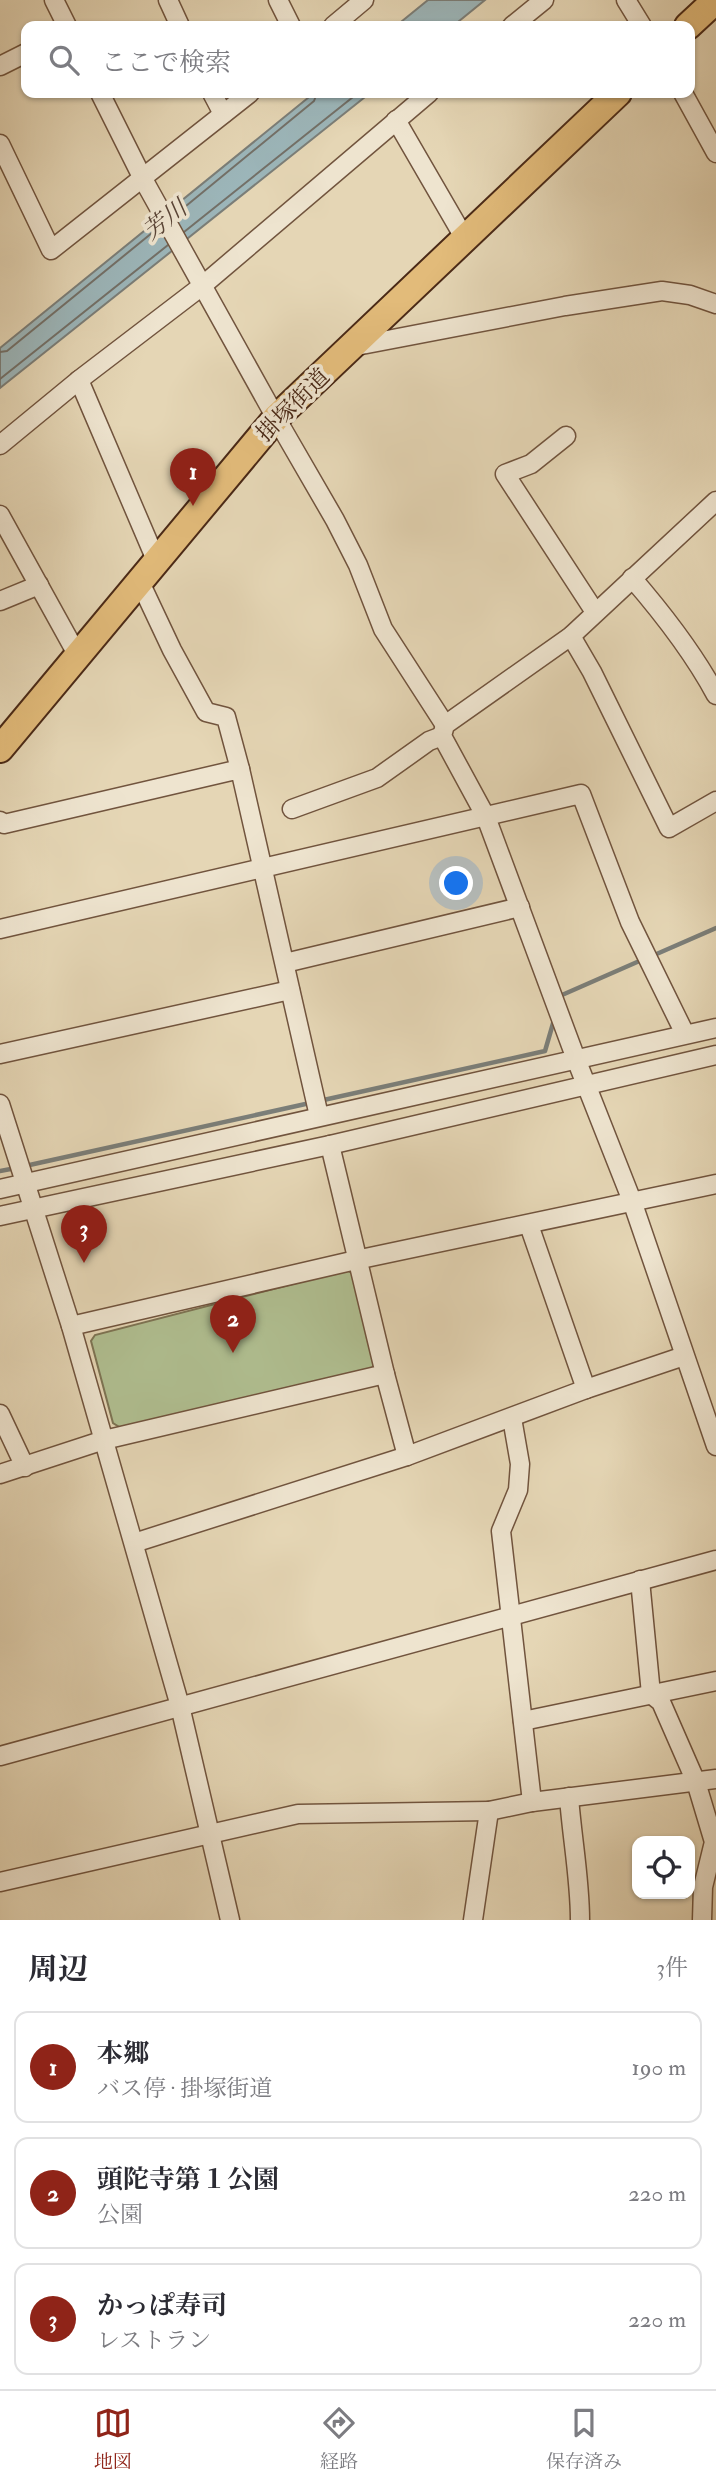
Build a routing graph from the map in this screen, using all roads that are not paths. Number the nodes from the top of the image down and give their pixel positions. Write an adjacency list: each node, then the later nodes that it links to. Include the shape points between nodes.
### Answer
1 (54, 0): 8 (street)
2 (167, 0): 9 (street)
3 (278, 0): 10 (street)
4 (364, 0): 11 (street)
5 (544, 0): 12 (street)
6 (626, 0): 13 (street)
7 (716, 0): 14 (highway)
8 (64, 21)
9 (178, 21)
10 (288, 21)
11 (339, 21)
12 (518, 21)
13 (639, 21)
14 (693, 21)
15 (21, 56): 16 (street)
16 (0, 66)
17 (102, 98): 27 (street)
18 (215, 98): 23 (street)
19 (244, 98): 23 (street)
20 (423, 98): 24 (street)
21 (613, 98): 28 (highway, 掛塚街道)
22 (686, 98): 26 (street)
23 (223, 114): 27 (street)
24 (396, 120): 28 (street); 29 (street)
25 (0, 144): 27 (street, via 51,250)
26 (716, 153)
27 (143, 179): 29 (street)
28 (465, 239): 31 (highway, 掛塚街道)
29 (198, 279): 32 (street); 33 (street)
30 (716, 304): 31 (street, via 662,291)
31 (351, 347): 33 (highway, 掛塚街道)
32 (79, 380): 35 (street); 38 (street)
33 (276, 418): 38 (highway, 掛塚街道); 46 (street, via 358,565 383,629)
34 (565, 436): 42 (street, via 531,464 505,474)
35 (0, 444)
36 (716, 501): 39 (street)
37 (0, 515): 40 (street)
38 (148, 570): 44 (highway, 掛塚街道); 48 (street, via 172,650 206,712 226,717)
39 (632, 578): 42 (street); 45 (street, via 699,664)
40 (39, 585): 41 (street); 44 (street)
41 (0, 601)
42 (595, 612): 43 (street)
43 (570, 636): 46 (street); 49 (street, via 669,828)
44 (78, 656): 47 (highway, 掛塚街道)
45 (716, 695)
46 (443, 731): 50 (street, via 377,778); 51 (street)
47 (0, 749)
48 (240, 769): 52 (street, via 4,824); 53 (street)
49 (716, 801)
50 (292, 809)
51 (486, 817): 53 (street); 54 (street); 59 (street, via 581,794 630,922)
52 (0, 821)
53 (264, 868): 55 (street); 56 (street)
54 (520, 907): 56 (street); 62 (street)
55 (0, 929)
56 (285, 963): 57 (street)
57 (290, 990): 60 (street); 65 (street)
58 (716, 1028): 59 (street)
59 (685, 1034): 62 (street)
60 (0, 1054)
61 (716, 1055): 63 (street)
62 (576, 1059): 63 (street); 65 (street)
63 (586, 1086): 66 (street); 70 (street)
64 (0, 1104): 67 (street)
65 (319, 1116): 67 (street)
66 (330, 1145): 71 (street); 74 (street)
67 (25, 1183): 69 (street); 71 (street)
68 (716, 1184): 70 (street)
69 (0, 1189)
70 (632, 1201): 73 (street); 76 (street)
71 (34, 1208): 72 (street); 75 (street)
72 (0, 1216)
73 (529, 1225): 74 (street); 78 (street)
74 (356, 1260): 75 (street); 77 (street)
75 (71, 1326): 82 (street)
76 (684, 1356): 78 (street); 81 (street)
77 (385, 1374): 82 (street); 84 (street)
78 (586, 1389): 80 (street)
79 (0, 1414): 85 (street)
80 (512, 1418): 84 (street); 90 (street, via 520,1464 517,1490 501,1531)
81 (712, 1425): 83 (street)
82 (104, 1440): 85 (street); 87 (street)
83 (716, 1447)
84 (407, 1456): 87 (street)
85 (24, 1467): 86 (street)
86 (0, 1474)
87 (134, 1543): 93 (street)
88 (716, 1560): 89 (street)
89 (640, 1580): 90 (street); 92 (street)
90 (510, 1617): 93 (street); 94 (street)
91 (716, 1681): 92 (street)
92 (651, 1694): 94 (street); 97 (street, via 661,1702)
93 (180, 1706): 95 (street); 101 (street)
94 (523, 1721): 99 (street)
95 (0, 1756)
96 (716, 1779): 97 (street)
97 (696, 1782): 98 (street); 106 (street, via 714,1842)
98 (569, 1797): 99 (street); 105 (street)
99 (532, 1802): 100 (street)
100 (489, 1811): 101 (street, via 298,1814); 104 (street)
101 (209, 1834): 102 (street); 103 (street)
102 (0, 1882)
103 (230, 1920)
104 (473, 1920)
105 (580, 1920)
106 (702, 1920)

